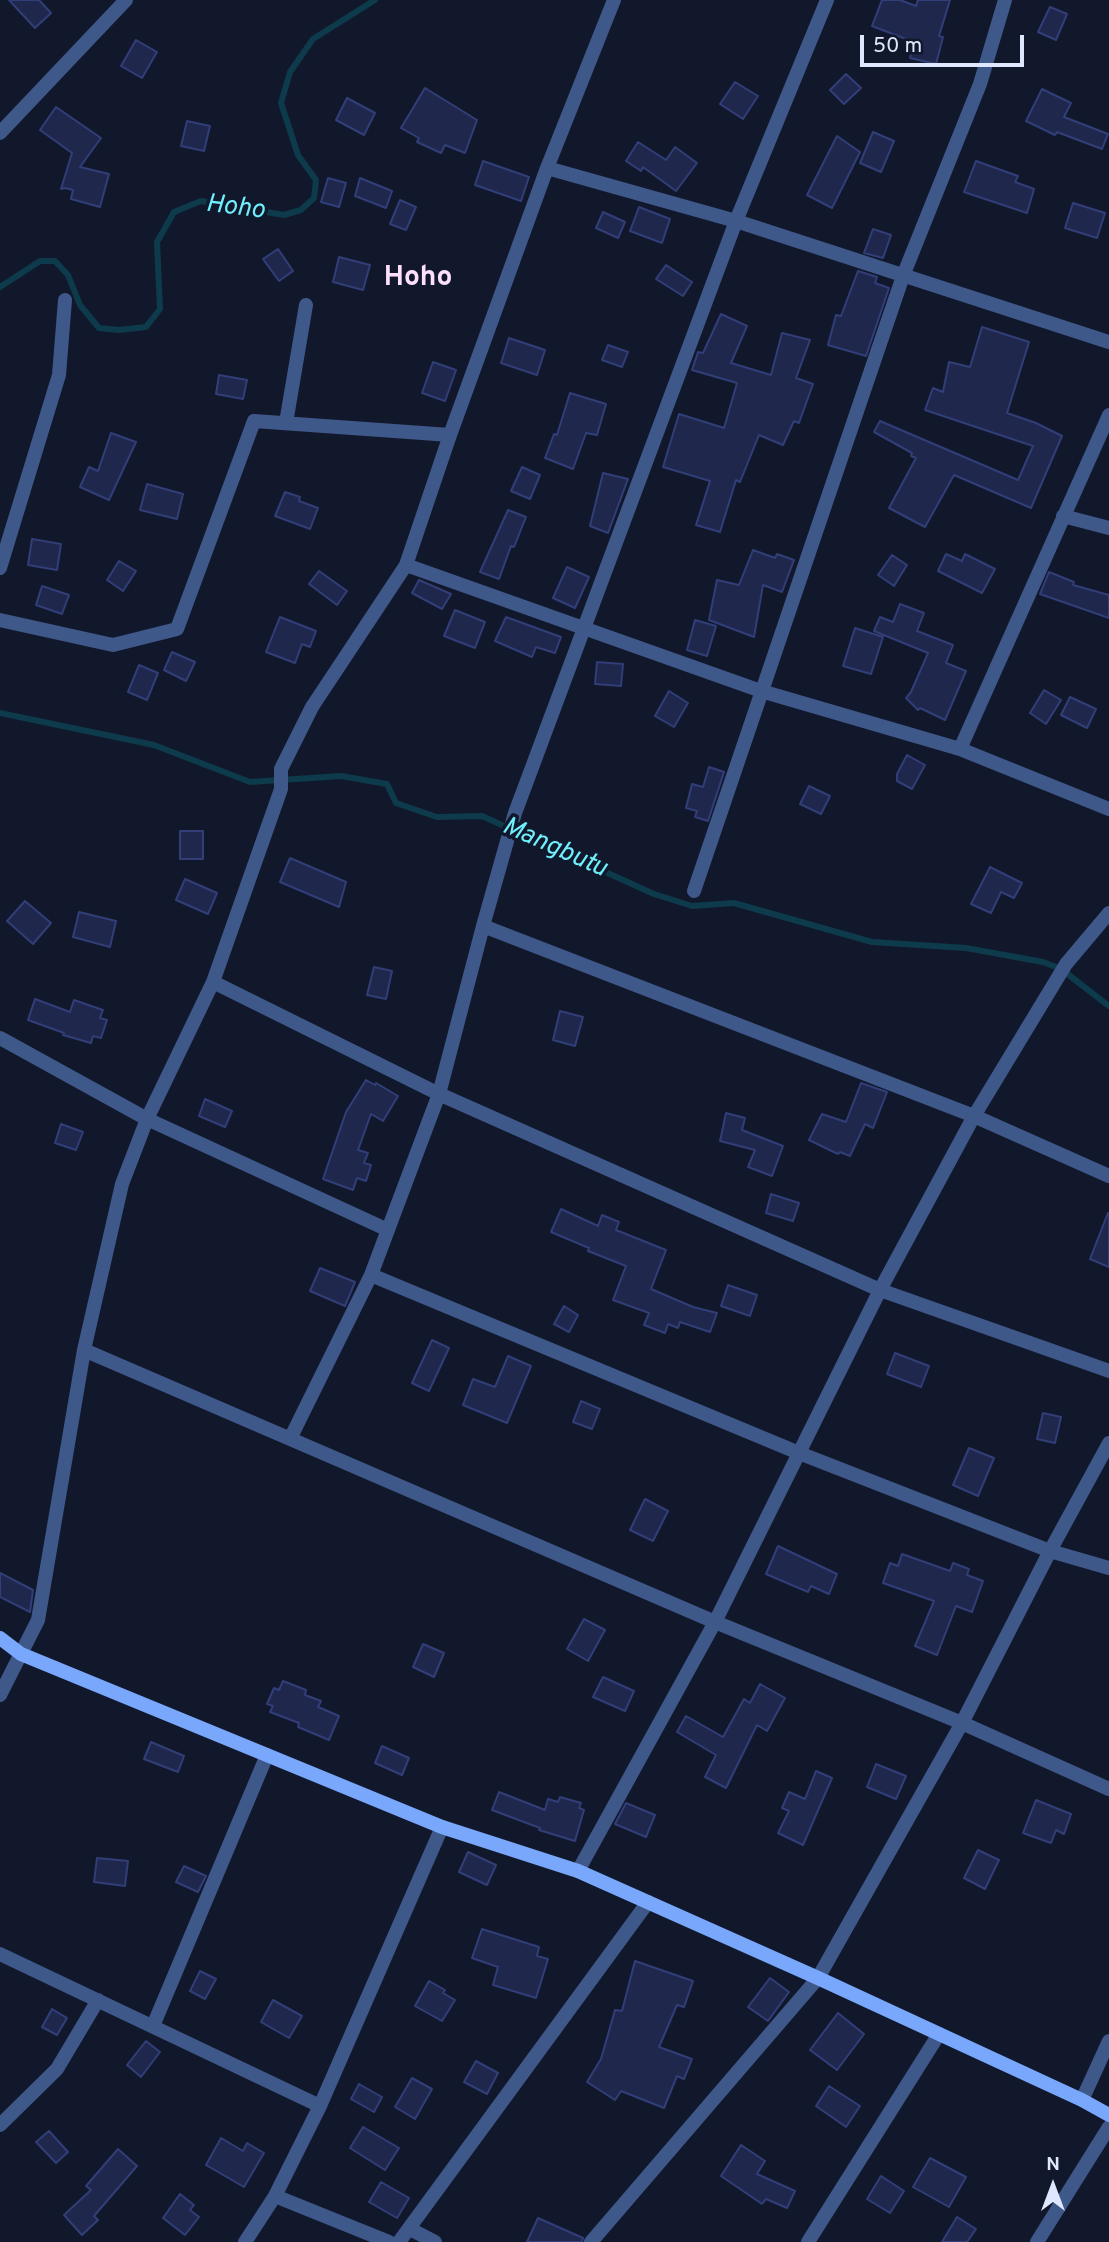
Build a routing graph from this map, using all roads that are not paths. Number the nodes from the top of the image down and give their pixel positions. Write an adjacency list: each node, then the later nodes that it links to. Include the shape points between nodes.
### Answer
1 (126, 0): 5 (street)
2 (614, 0): 6 (street)
3 (827, 0): 7 (street)
4 (1006, 0): 8 (street, via 980,84)
5 (0, 133)
6 (548, 168): 7 (street); 14 (street)
7 (736, 221): 8 (street); 20 (street)
8 (903, 276): 11 (street); 21 (street)
9 (65, 300): 18 (street, via 58,375)
10 (306, 305): 13 (street)
11 (1109, 342)
12 (1109, 415): 15 (street)
13 (286, 423): 14 (street); 19 (street, via 254,421 177,629 113,645)
14 (450, 435): 17 (street)
15 (1063, 516): 16 (street); 22 (street)
16 (1109, 528)
17 (406, 565): 20 (street); 27 (street, via 312,707 281,769 281,789)
18 (0, 568)
19 (0, 620)
20 (585, 629): 21 (street); 26 (street, via 515,813)
21 (761, 691): 22 (street); 24 (street)
22 (960, 749): 23 (street)
23 (1109, 809)
24 (694, 891)
25 (1109, 913): 30 (street, via 1066,964)
26 (483, 926): 29 (street); 30 (street)
27 (214, 982): 29 (street); 31 (street)
28 (0, 1038): 31 (street)
29 (439, 1094): 33 (street); 35 (street)
30 (974, 1116): 32 (street); 35 (street)
31 (147, 1119): 33 (street); 36 (street, via 122,1184)
32 (1109, 1176)
33 (388, 1230): 34 (street)
34 (371, 1275): 38 (street); 40 (street)
35 (880, 1290): 37 (street); 40 (street)
36 (84, 1350): 38 (street); 45 (street, via 38,1620)
37 (1109, 1371)
38 (290, 1439): 43 (street)
39 (1109, 1443): 41 (street)
40 (799, 1453): 41 (street); 43 (street)
41 (1050, 1551): 42 (street); 47 (street)
42 (1109, 1568)
43 (715, 1622): 47 (street); 51 (street)
44 (0, 1638): 45 (street)
45 (21, 1654): 46 (street); 48 (street)
46 (0, 1695)
47 (962, 1723): 49 (street); 54 (street)
48 (267, 1755): 50 (street); 56 (street)
49 (1109, 1789)
50 (442, 1826): 51 (street); 60 (street)
51 (578, 1871): 52 (street)
52 (648, 1902): 54 (street); 65 (street)
53 (0, 1954): 55 (street)
54 (818, 1978): 57 (street); 70 (street)
55 (98, 2000): 56 (street); 62 (street, via 57,2069)
56 (153, 2026): 60 (street)
57 (939, 2035): 59 (street); 71 (street)
58 (1109, 2041): 59 (street)
59 (1082, 2100): 61 (street)
60 (320, 2105): 64 (street)
61 (1109, 2115)
62 (0, 2125)
63 (1109, 2127): 72 (street)
64 (275, 2196): 66 (street); 67 (street)
65 (410, 2229): 68 (street); 69 (street)
66 (245, 2242)
67 (389, 2242)
68 (399, 2242)
69 (435, 2242)
70 (591, 2242)
71 (808, 2242)
72 (1037, 2242)

